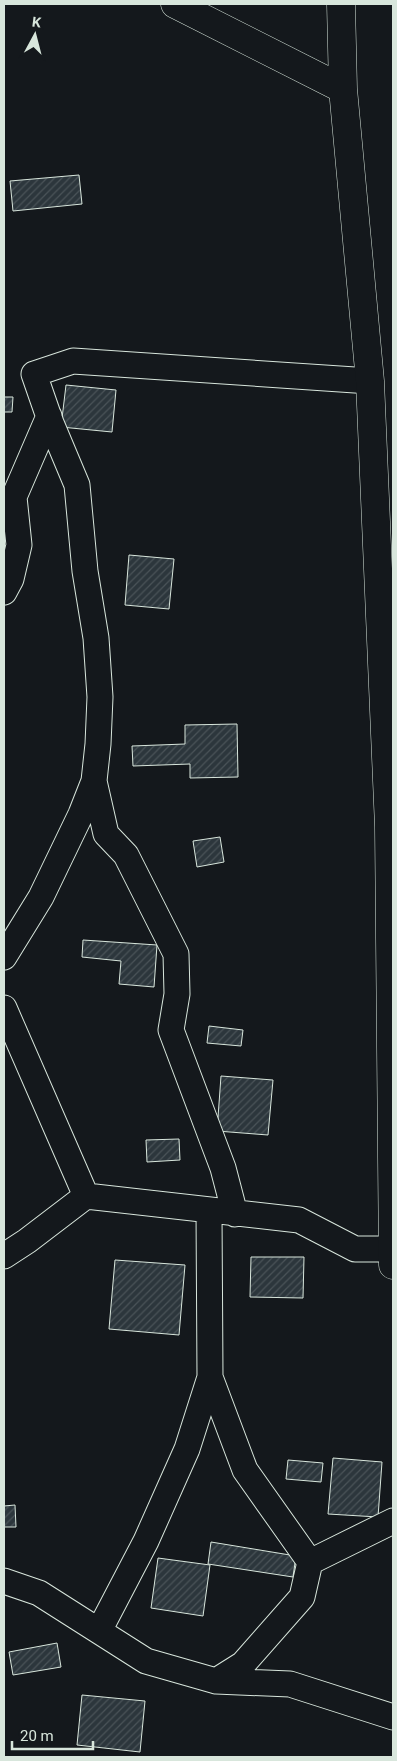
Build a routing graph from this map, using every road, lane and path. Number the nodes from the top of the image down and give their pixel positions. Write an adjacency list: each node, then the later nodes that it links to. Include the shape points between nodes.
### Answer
1 (176, 4): 3 (street)
2 (341, 4): 3 (street)
3 (342, 89): 4 (street)
4 (370, 381): 5 (street, via 73,361 34,374); 14 (street, via 389,827)
5 (49, 416): 6 (street, via 14,497 19,545 11,579); 7 (street, via 77,486 85,571 96,638 100,697)
6 (4, 592)
7 (94, 780): 8 (street, via 40,897); 12 (street, via 106,834 126,855 176,954 177,994 171,1030 223,1168)
8 (4, 957)
9 (4, 1008): 10 (street)
10 (86, 1196): 11 (street); 13 (street)
11 (209, 1211): 12 (street); 15 (street)
12 (235, 1214): 14 (street, via 300,1220 355,1248)
13 (4, 1256)
14 (393, 1257)
15 (210, 1377): 17 (street, via 246,1470); 19 (street, via 187,1449 146,1540)
16 (393, 1521): 17 (street)
17 (310, 1562): 20 (street, via 302,1597 243,1664)
18 (4, 1581): 19 (street, via 39,1593)
19 (99, 1631): 20 (street, via 146,1661)
20 (216, 1681): 21 (street, via 290,1684)
21 (393, 1717)

